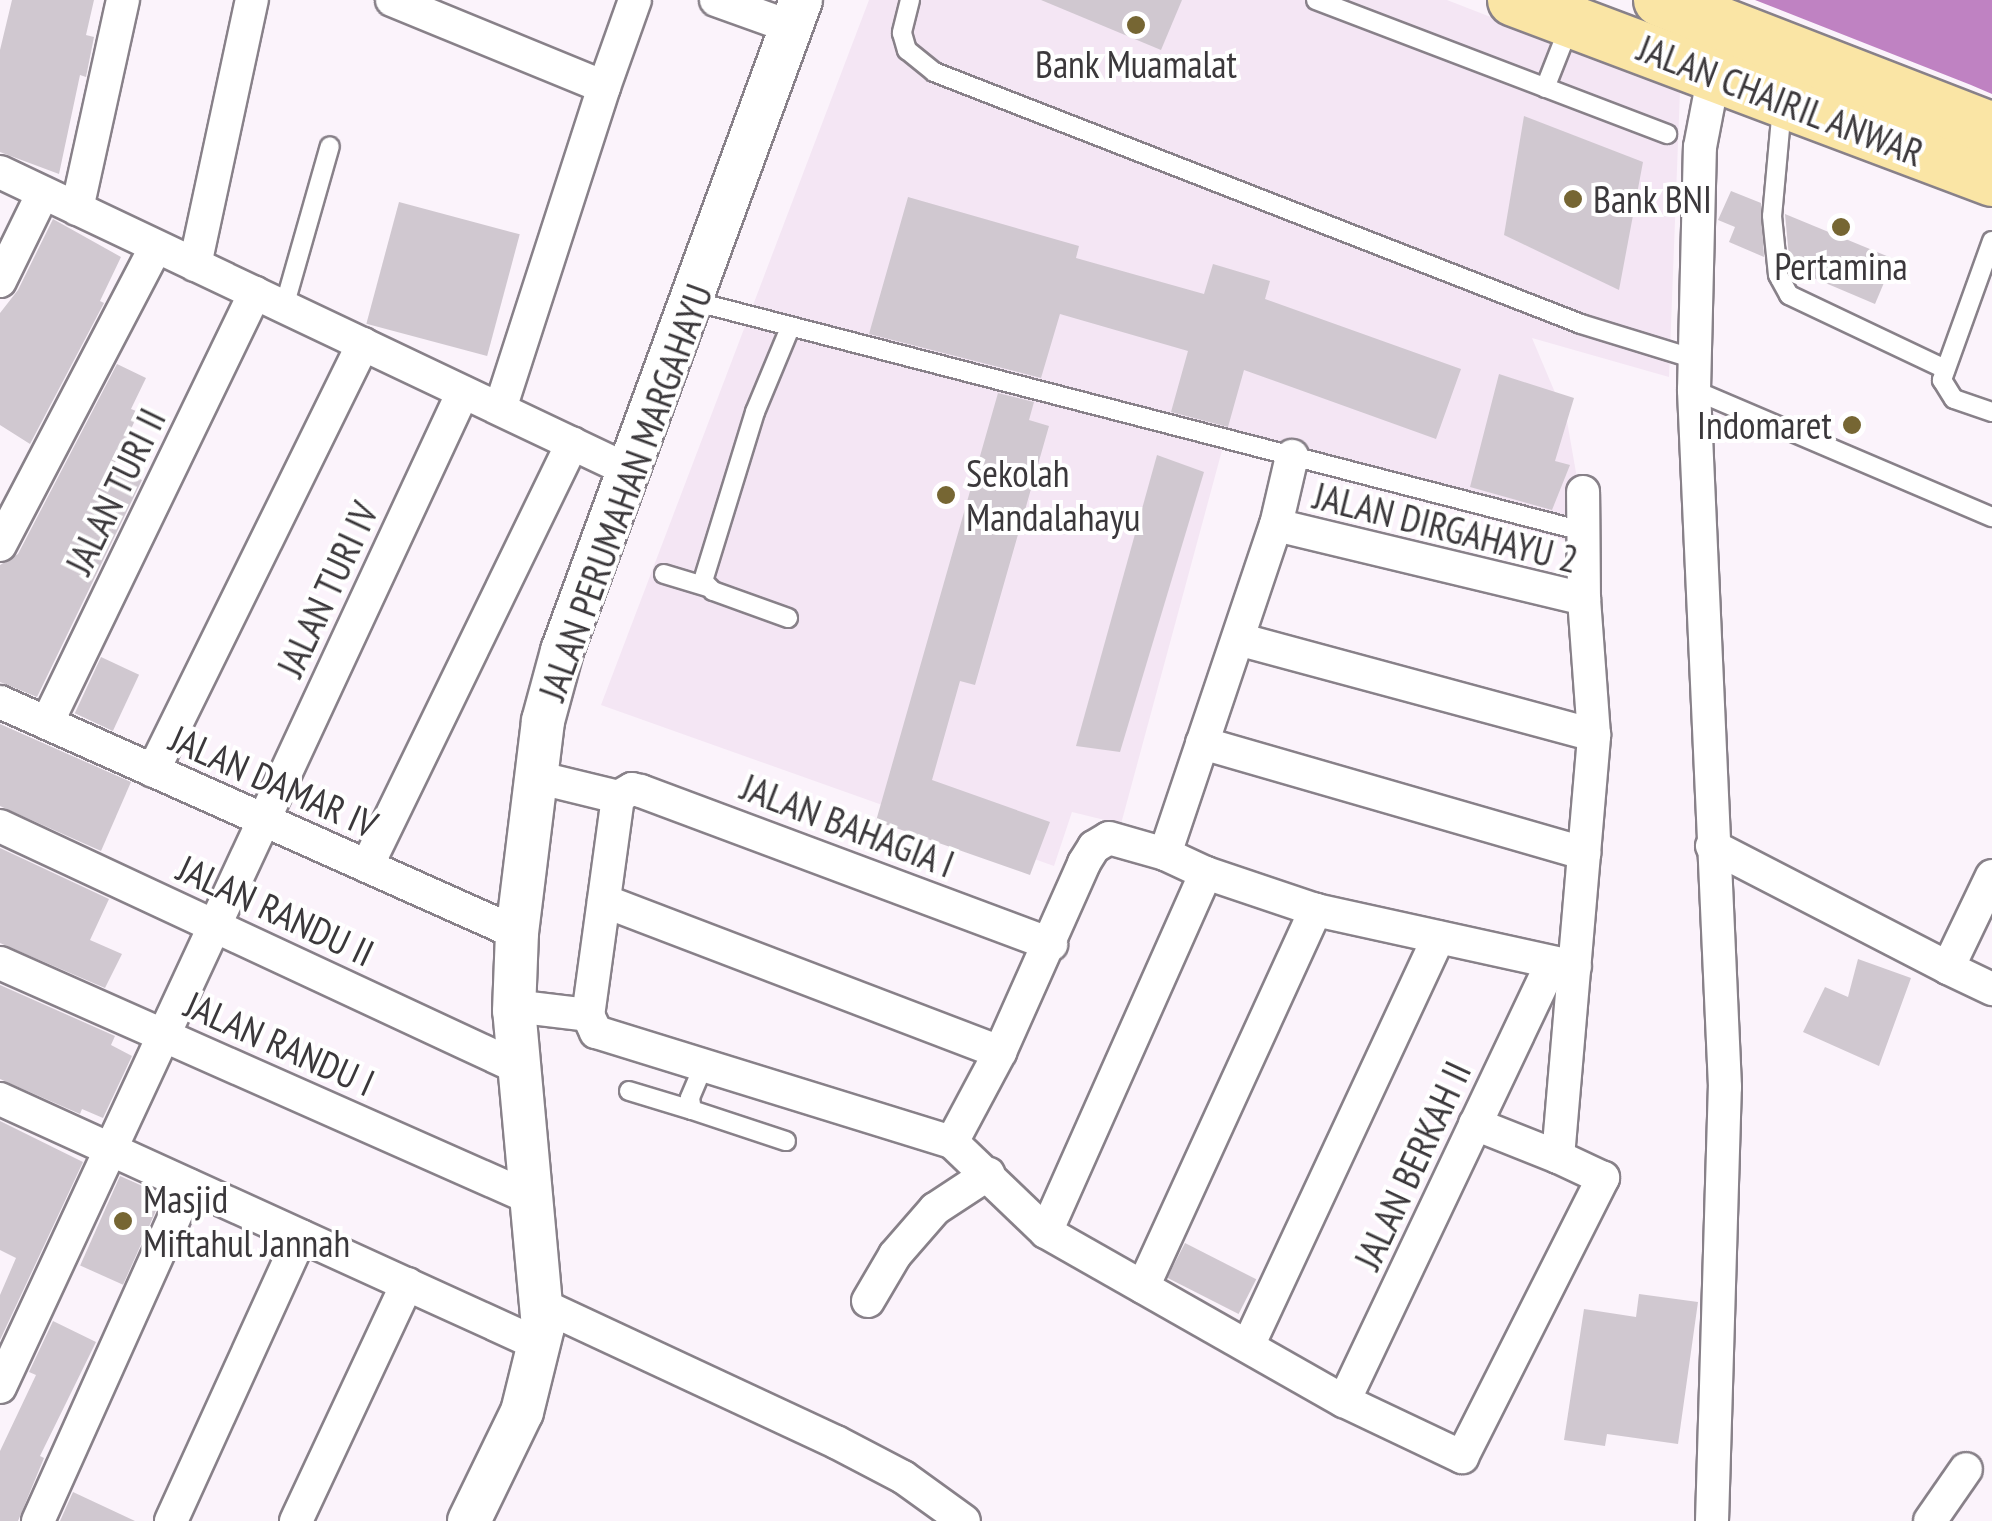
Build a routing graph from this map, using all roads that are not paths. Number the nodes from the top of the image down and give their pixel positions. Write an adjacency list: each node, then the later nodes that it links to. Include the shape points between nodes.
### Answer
1 (123, 0): 22 (street)
2 (252, 0): 25 (street)
3 (392, 0): 13 (street)
4 (635, 0): 13 (street)
5 (716, 0): 10 (street)
6 (910, 0): 32 (lane, via 902,32 907,50 934,72 1581,324)
7 (1316, 0): 14 (lane)
8 (1514, 0): 11 (main road, JALAN CHAIRIL ANWAR)
9 (1660, 0): 12 (main road, JALAN CHAIRIL ANWAR)
10 (796, 14): 28 (street, JALAN PERUMAHAN MARGAHAYU)
11 (1572, 22): 12 (main road, JALAN CHAIRIL ANWAR); 14 (lane)
12 (1721, 49): 15 (main road, JALAN CHAIRIL ANWAR); 16 (main road, JALAN CHAIRIL ANWAR); 32 (street, via 1700,147)
13 (604, 87): 34 (street)
14 (1546, 88): 17 (lane)
15 (1782, 98): 20 (main road, JALAN CHAIRIL ANWAR); 31 (lane, via 1772,216 1778,276 1789,295)
16 (1992, 129)
17 (1667, 134)
18 (330, 146): 27 (lane)
19 (0, 172): 21 (street)
20 (1992, 180)
21 (43, 193): 22 (street); 26 (street)
22 (77, 208): 24 (street)
23 (1992, 242): 31 (lane)
24 (156, 246): 25 (street); 43 (street)
25 (195, 265): 27 (street)
26 (0, 281)
27 (269, 300): 30 (street); 50 (street, JALAN TURI II)
28 (693, 301): 29 (lane); 38 (street, JALAN PERUMAHAN MARGAHAYU)
29 (790, 328): 37 (lane); 45 (lane, via 704,572)
30 (363, 344): 33 (street); 53 (street)
31 (1946, 369): 35 (lane, via 1942,386 1954,398)
32 (1695, 375): 40 (lane); 58 (street)
33 (463, 392): 34 (street); 56 (street, JALAN TURI IV)
34 (500, 410): 36 (street)
35 (1992, 412)
36 (572, 443): 38 (street); 61 (street)
37 (1292, 456): 41 (street); 42 (lane)
38 (630, 471): 54 (street, JALAN PERUMAHAN MARGAHAYU, via 562,651)
39 (1584, 492): 42 (street)
40 (1992, 517)
41 (1276, 525): 46 (street, JALAN DIRGAHAYU 2); 48 (street)
42 (1586, 532): 46 (street)
43 (0, 545)
44 (664, 574): 45 (lane)
45 (707, 587): 47 (lane)
46 (1584, 599): 51 (street, JALAN DIRGAHAYU 2)
47 (788, 618)
48 (1238, 638): 51 (street); 52 (street)
49 (0, 702): 50 (street, JALAN DAMAR IV)
50 (47, 723): 53 (street, JALAN DAMAR IV)
51 (1594, 735): 59 (street, JALAN DIRGAHAYU 2)
52 (1202, 744): 59 (street); 60 (street)
53 (153, 771): 56 (street, JALAN DAMAR IV)
54 (536, 777): 55 (street, JALAN BAHAGIA I); 67 (street, JALAN PERUMAHAN MARGAHAYU)
55 (618, 798): 64 (street); 69 (street, JALAN BAHAGIA I, via 641,790)
56 (264, 820): 61 (street, JALAN DAMAR IV); 66 (street, JALAN TURI IV)
57 (0, 826): 66 (street, JALAN RANDU II)
58 (1712, 846): 72 (street); 106 (street, via 1725,1087)
59 (1584, 852): 71 (street, JALAN DIRGAHAYU 2)
60 (1165, 854): 62 (street); 69 (street, via 1116,838 1102,841 1084,864)
61 (367, 866): 67 (street, JALAN DAMAR IV)
62 (1206, 873): 65 (street); 91 (street)
63 (1992, 876): 72 (street)
64 (604, 901): 75 (street); 77 (street)
65 (1316, 910): 68 (street); 94 (street)
66 (214, 926): 76 (street, JALAN TURI IV); 78 (street, JALAN RANDU II)
67 (516, 933): 74 (street, JALAN PERUMAHAN MARGAHAYU)
68 (1439, 938): 71 (street); 97 (street)
69 (1050, 944): 77 (street)
70 (0, 963): 76 (street, JALAN RANDU I)
71 (1564, 965): 83 (street, JALAN BERKAH II); 87 (street, JALAN DIRGAHAYU 2)
72 (1948, 968): 73 (street)
73 (1992, 989)
74 (514, 1006): 75 (street); 78 (street, JALAN PERUMAHAN MARGAHAYU)
75 (588, 1015): 79 (street, via 601,1037)
76 (164, 1035): 86 (street, JALAN TURI IV); 90 (street, JALAN RANDU I)
77 (1000, 1052): 85 (street)
78 (517, 1067): 90 (street, JALAN PERUMAHAN MARGAHAYU)
79 (702, 1067): 82 (lane); 85 (street)
80 (629, 1091): 82 (lane)
81 (1, 1103): 86 (street)
82 (692, 1110): 84 (lane)
83 (1475, 1124): 87 (street); 99 (street, JALAN BERKAH II)
84 (786, 1141)
85 (952, 1142): 88 (street)
86 (110, 1149): 89 (street); 98 (street, JALAN TURI IV)
87 (1558, 1157): 99 (street, via 1603,1178 1462,1457)
88 (988, 1174): 91 (street); 95 (street, via 935,1208)
89 (189, 1185): 92 (street); 101 (street)
90 (528, 1197): 96 (street, JALAN PERUMAHAN MARGAHAYU)
91 (1046, 1232): 94 (street)
92 (300, 1236): 93 (street); 102 (street)
93 (407, 1284): 96 (street); 103 (street)
94 (1143, 1287): 97 (street)
95 (868, 1301)
96 (542, 1326): 104 (street, JALAN PERUMAHAN MARGAHAYU, via 522,1412); 105 (street, via 853,1451 903,1476)
97 (1248, 1346): 99 (street)
98 (0, 1387)
99 (1344, 1401)
100 (1966, 1469): 107 (street)
101 (38, 1521)
102 (171, 1521)
103 (296, 1521)
104 (468, 1521)
105 (964, 1521)
106 (1712, 1521)
107 (1930, 1521)

